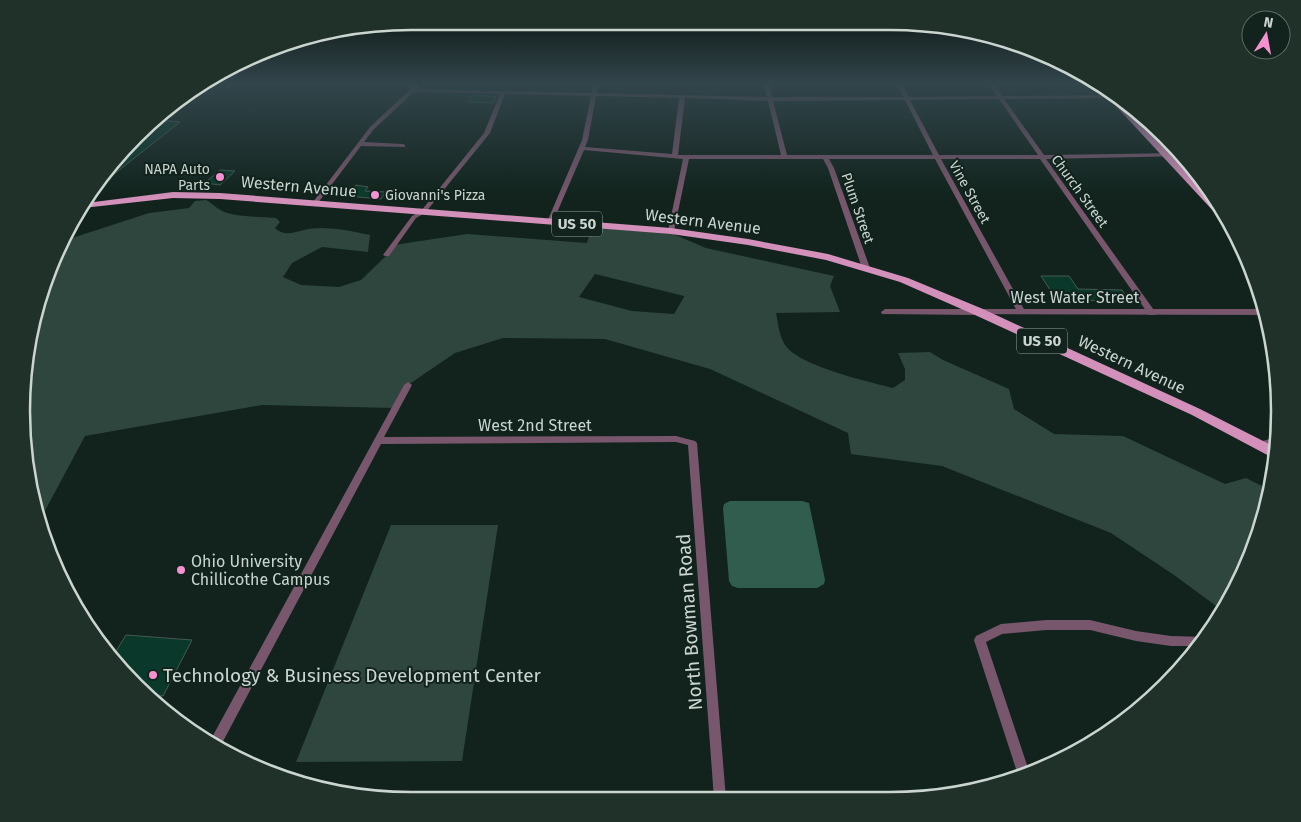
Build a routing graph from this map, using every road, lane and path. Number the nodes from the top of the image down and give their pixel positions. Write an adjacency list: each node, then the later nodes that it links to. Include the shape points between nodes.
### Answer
1 (378, 121): 9 (street)
2 (492, 121): 23 (street, via 487,133)
3 (588, 121): 11 (street)
4 (679, 121): 12 (street)
5 (775, 121): 13 (street)
6 (919, 121): 18 (street, Vine Street)
7 (1016, 121): 19 (street, Church Street)
8 (1137, 121): 15 (main road)
9 (359, 144): 10 (street); 21 (street)
10 (403, 146)
11 (582, 148): 12 (street); 24 (street)
12 (676, 156): 17 (street)
13 (784, 156): 14 (street); 17 (street)
14 (824, 156): 18 (street); 27 (street, Plum Street)
15 (1166, 156): 16 (street); 19 (street); 20 (main road)
16 (1172, 156)
17 (686, 157): 25 (street)
18 (937, 157): 19 (street); 28 (street, Vine Street)
19 (1040, 157): 32 (street, Church Street)
20 (1208, 200)
21 (315, 203): 22 (main road, Western Avenue / US 50, via 198,195); 23 (main road, Western Avenue / US 50)
22 (90, 205)
23 (423, 212): 24 (main road, Western Avenue / US 50); 26 (street, via 414,217)
24 (550, 222): 25 (main road, Western Avenue / US 50)
25 (672, 231): 27 (main road, Western Avenue / US 50, via 784,248)
26 (387, 255)
27 (866, 268): 30 (main road, Western Avenue / US 50, via 904,280)
28 (1021, 311): 30 (street, West Water Street); 32 (street, West Water Street)
29 (885, 312): 30 (street, West Water Street)
30 (979, 312): 37 (main road, Western Avenue / US 50, via 1196,412)
31 (1258, 312): 32 (street, West Water Street)
32 (1152, 313)
33 (408, 385): 34 (street)
34 (378, 441): 35 (street, West 2nd Street, via 676,439); 40 (street)
35 (692, 442): 42 (street, North Bowman Road)
36 (1270, 442): 37 (street)
37 (1258, 445): 38 (main road, Western Avenue / US 50)
38 (1269, 450)
39 (1193, 641): 41 (street, via 1171,642 1090,625 1054,624 1001,629 980,640)
40 (217, 739)
41 (1022, 768)
42 (719, 792)

